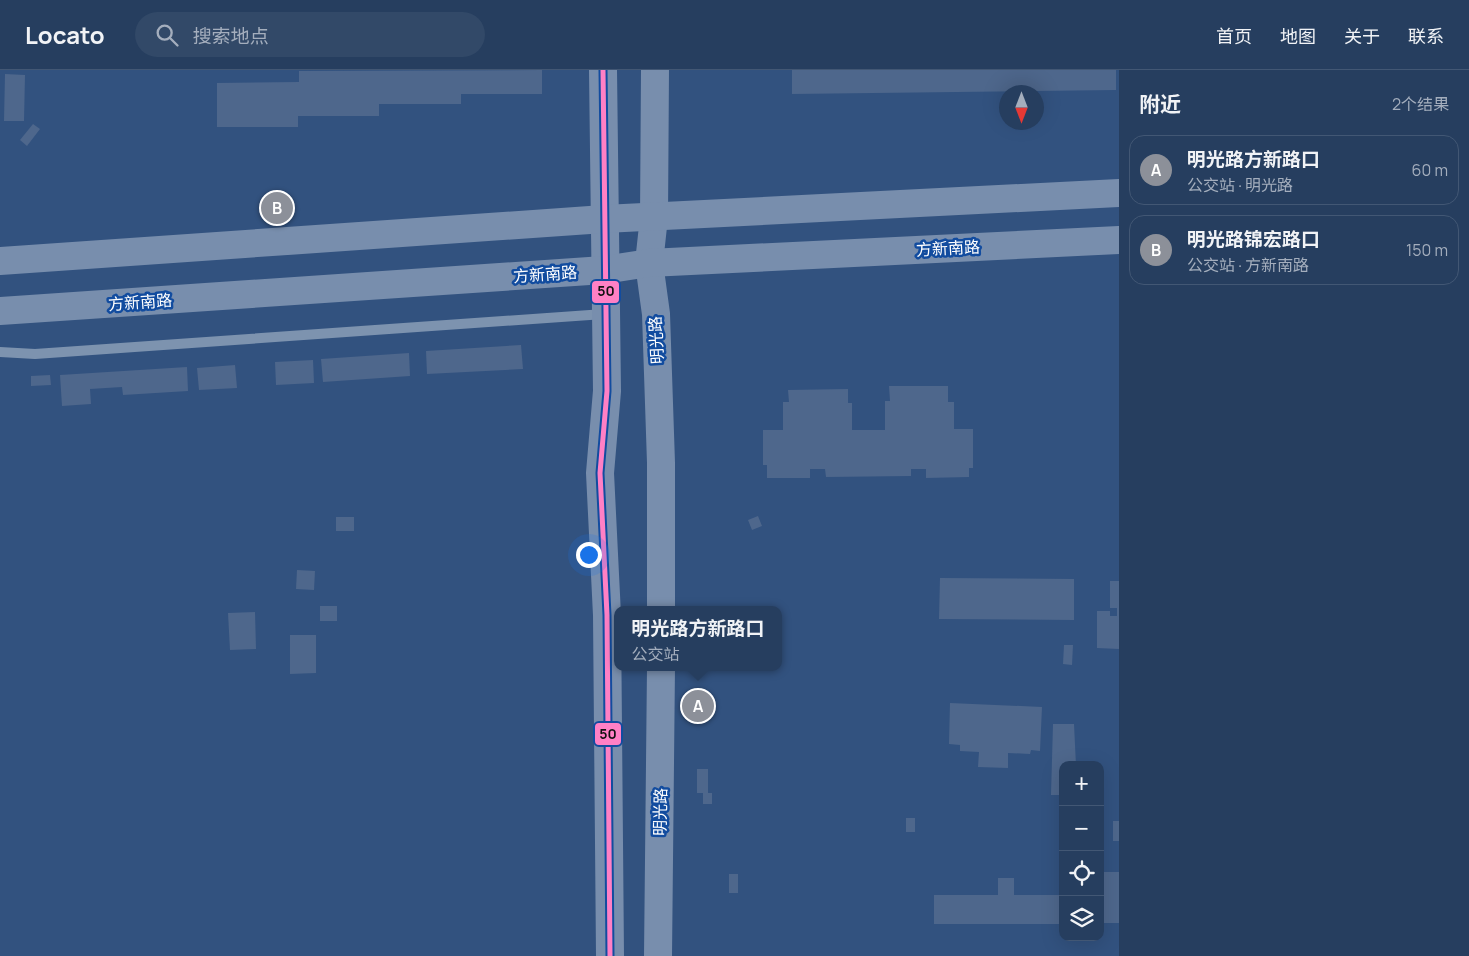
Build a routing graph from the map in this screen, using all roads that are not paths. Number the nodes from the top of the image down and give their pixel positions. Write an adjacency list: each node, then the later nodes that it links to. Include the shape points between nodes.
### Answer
1 (603, 70): 5 (main road)
2 (655, 70): 4 (main road, 明光路)
3 (1119, 193): 4 (main road)
4 (654, 217): 5 (main road); 8 (main road, 明光路)
5 (604, 219): 7 (main road); 9 (main road)
6 (1119, 240): 8 (main road, 方新南路)
7 (0, 261)
8 (649, 263): 9 (main road, 方新南路); 13 (main road, 明光路, via 656,314)
9 (604, 270): 10 (main road, 方新南路); 11 (main road)
10 (0, 311)
11 (604, 314): 12 (lane, via 35,354); 15 (main road, via 606,391 600,473 607,615)
12 (0, 352)
13 (661, 606)
14 (661, 671): 16 (main road, 明光路)
15 (610, 956)
16 (658, 956)

